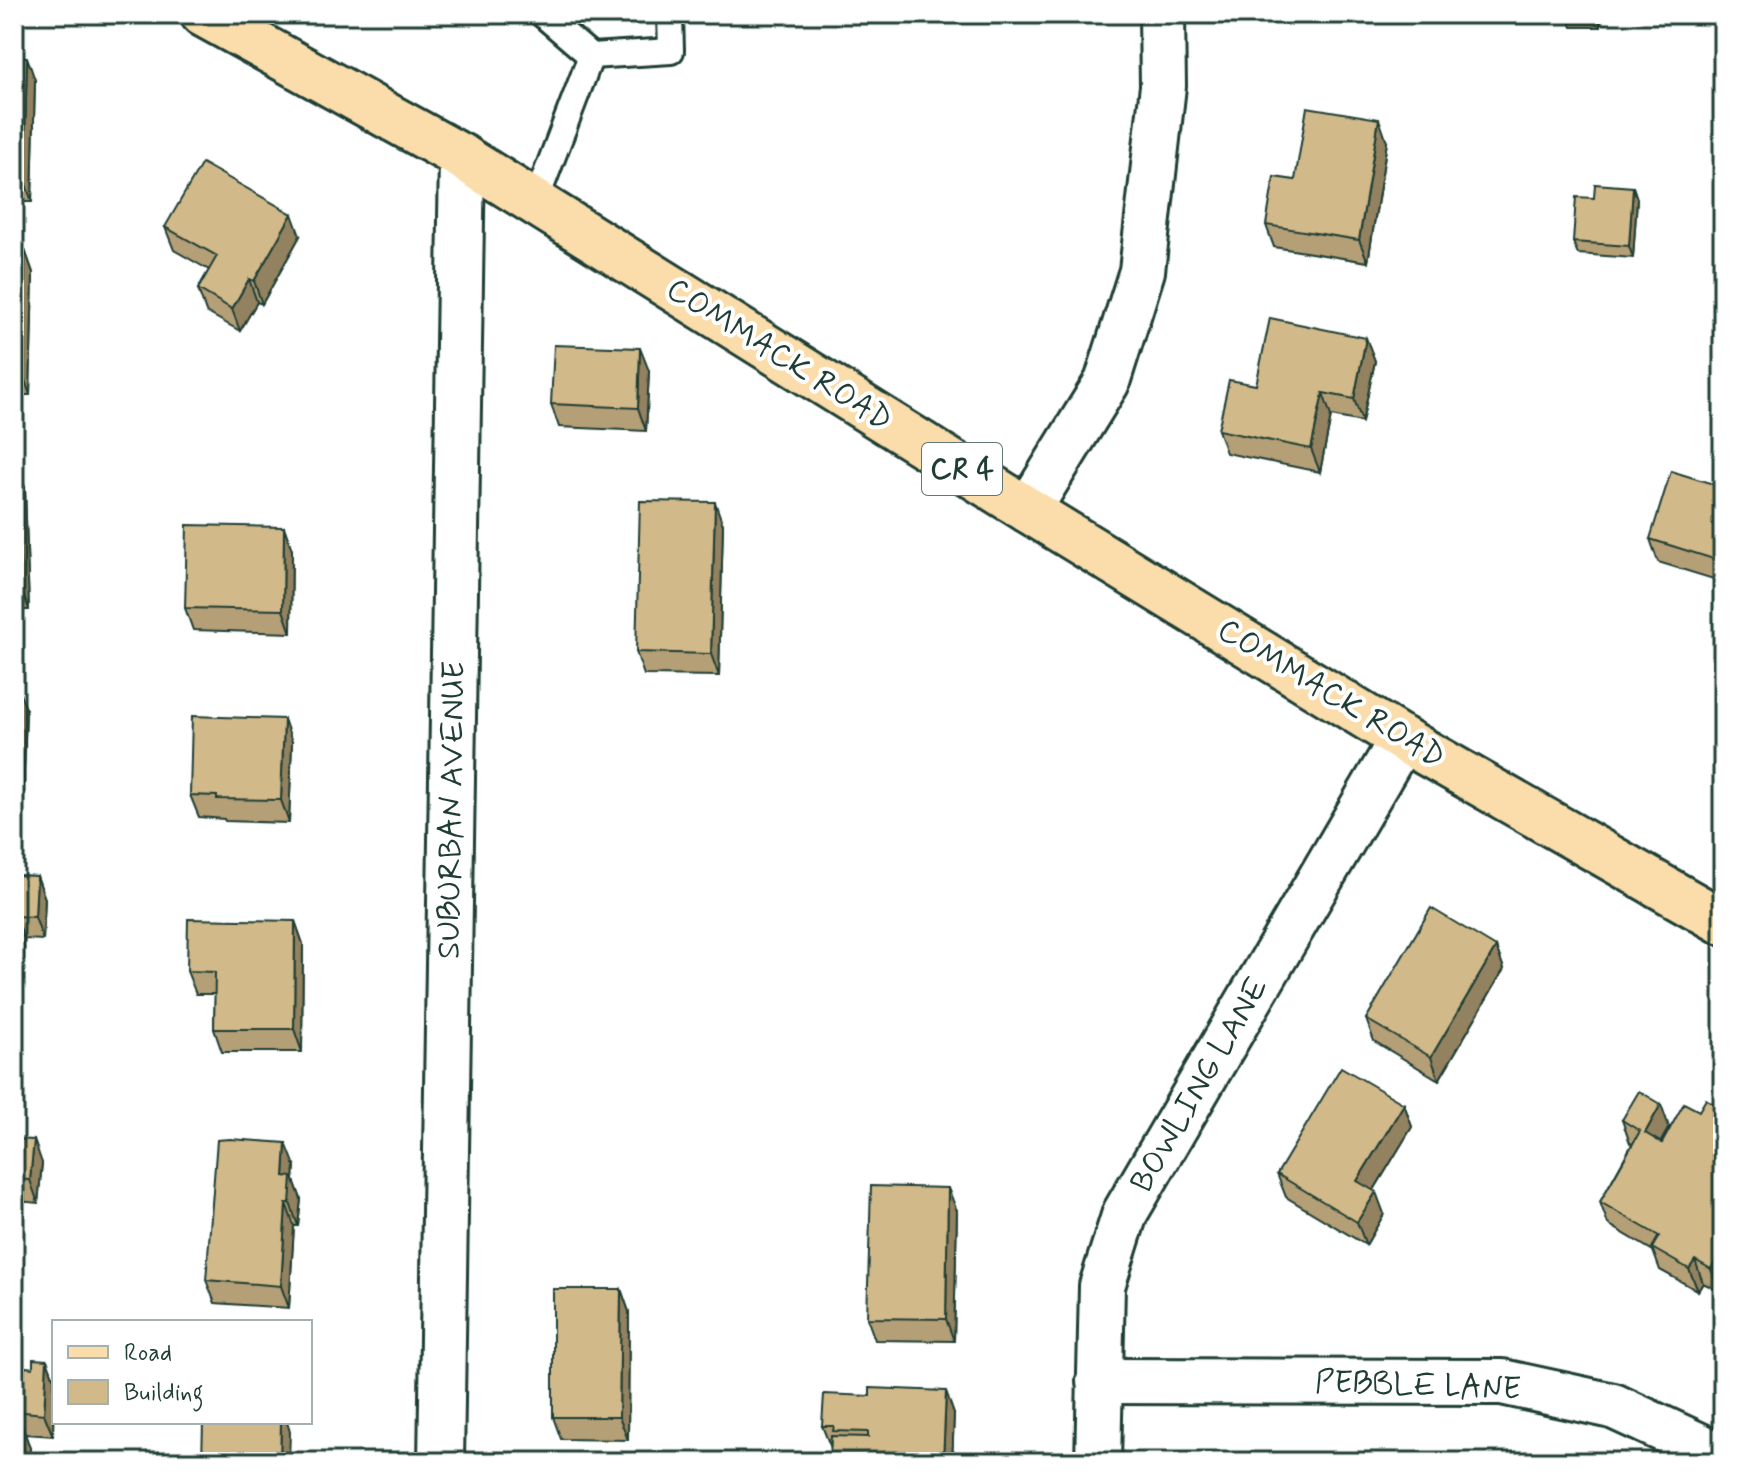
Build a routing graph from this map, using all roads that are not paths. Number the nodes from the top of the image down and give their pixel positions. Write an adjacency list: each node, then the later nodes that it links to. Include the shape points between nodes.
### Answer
1 (203, 14): 6 (main road, COMMACK ROAD / CR 4)
2 (542, 14): 5 (lane)
3 (670, 14): 5 (lane, via 671,51)
4 (1162, 14): 8 (street, via 1163,86 1142,271 1107,382)
5 (591, 56): 7 (lane)
6 (462, 157): 7 (main road, COMMACK ROAD / CR 4); 13 (street, SUBURBAN AVENUE)
7 (535, 203): 8 (main road, COMMACK ROAD / CR 4)
8 (1028, 510): 9 (main road, COMMACK ROAD / CR 4)
9 (1402, 739): 10 (main road, COMMACK ROAD / CR 4); 11 (street, BOWLING LANE, via 1125,1213 1102,1286)
10 (1723, 922)
11 (1099, 1381): 12 (street, PEBBLE LANE, via 1502,1382 1613,1406); 14 (street, BOWLING LANE)
12 (1723, 1460)
13 (441, 1462)
14 (1098, 1462)

